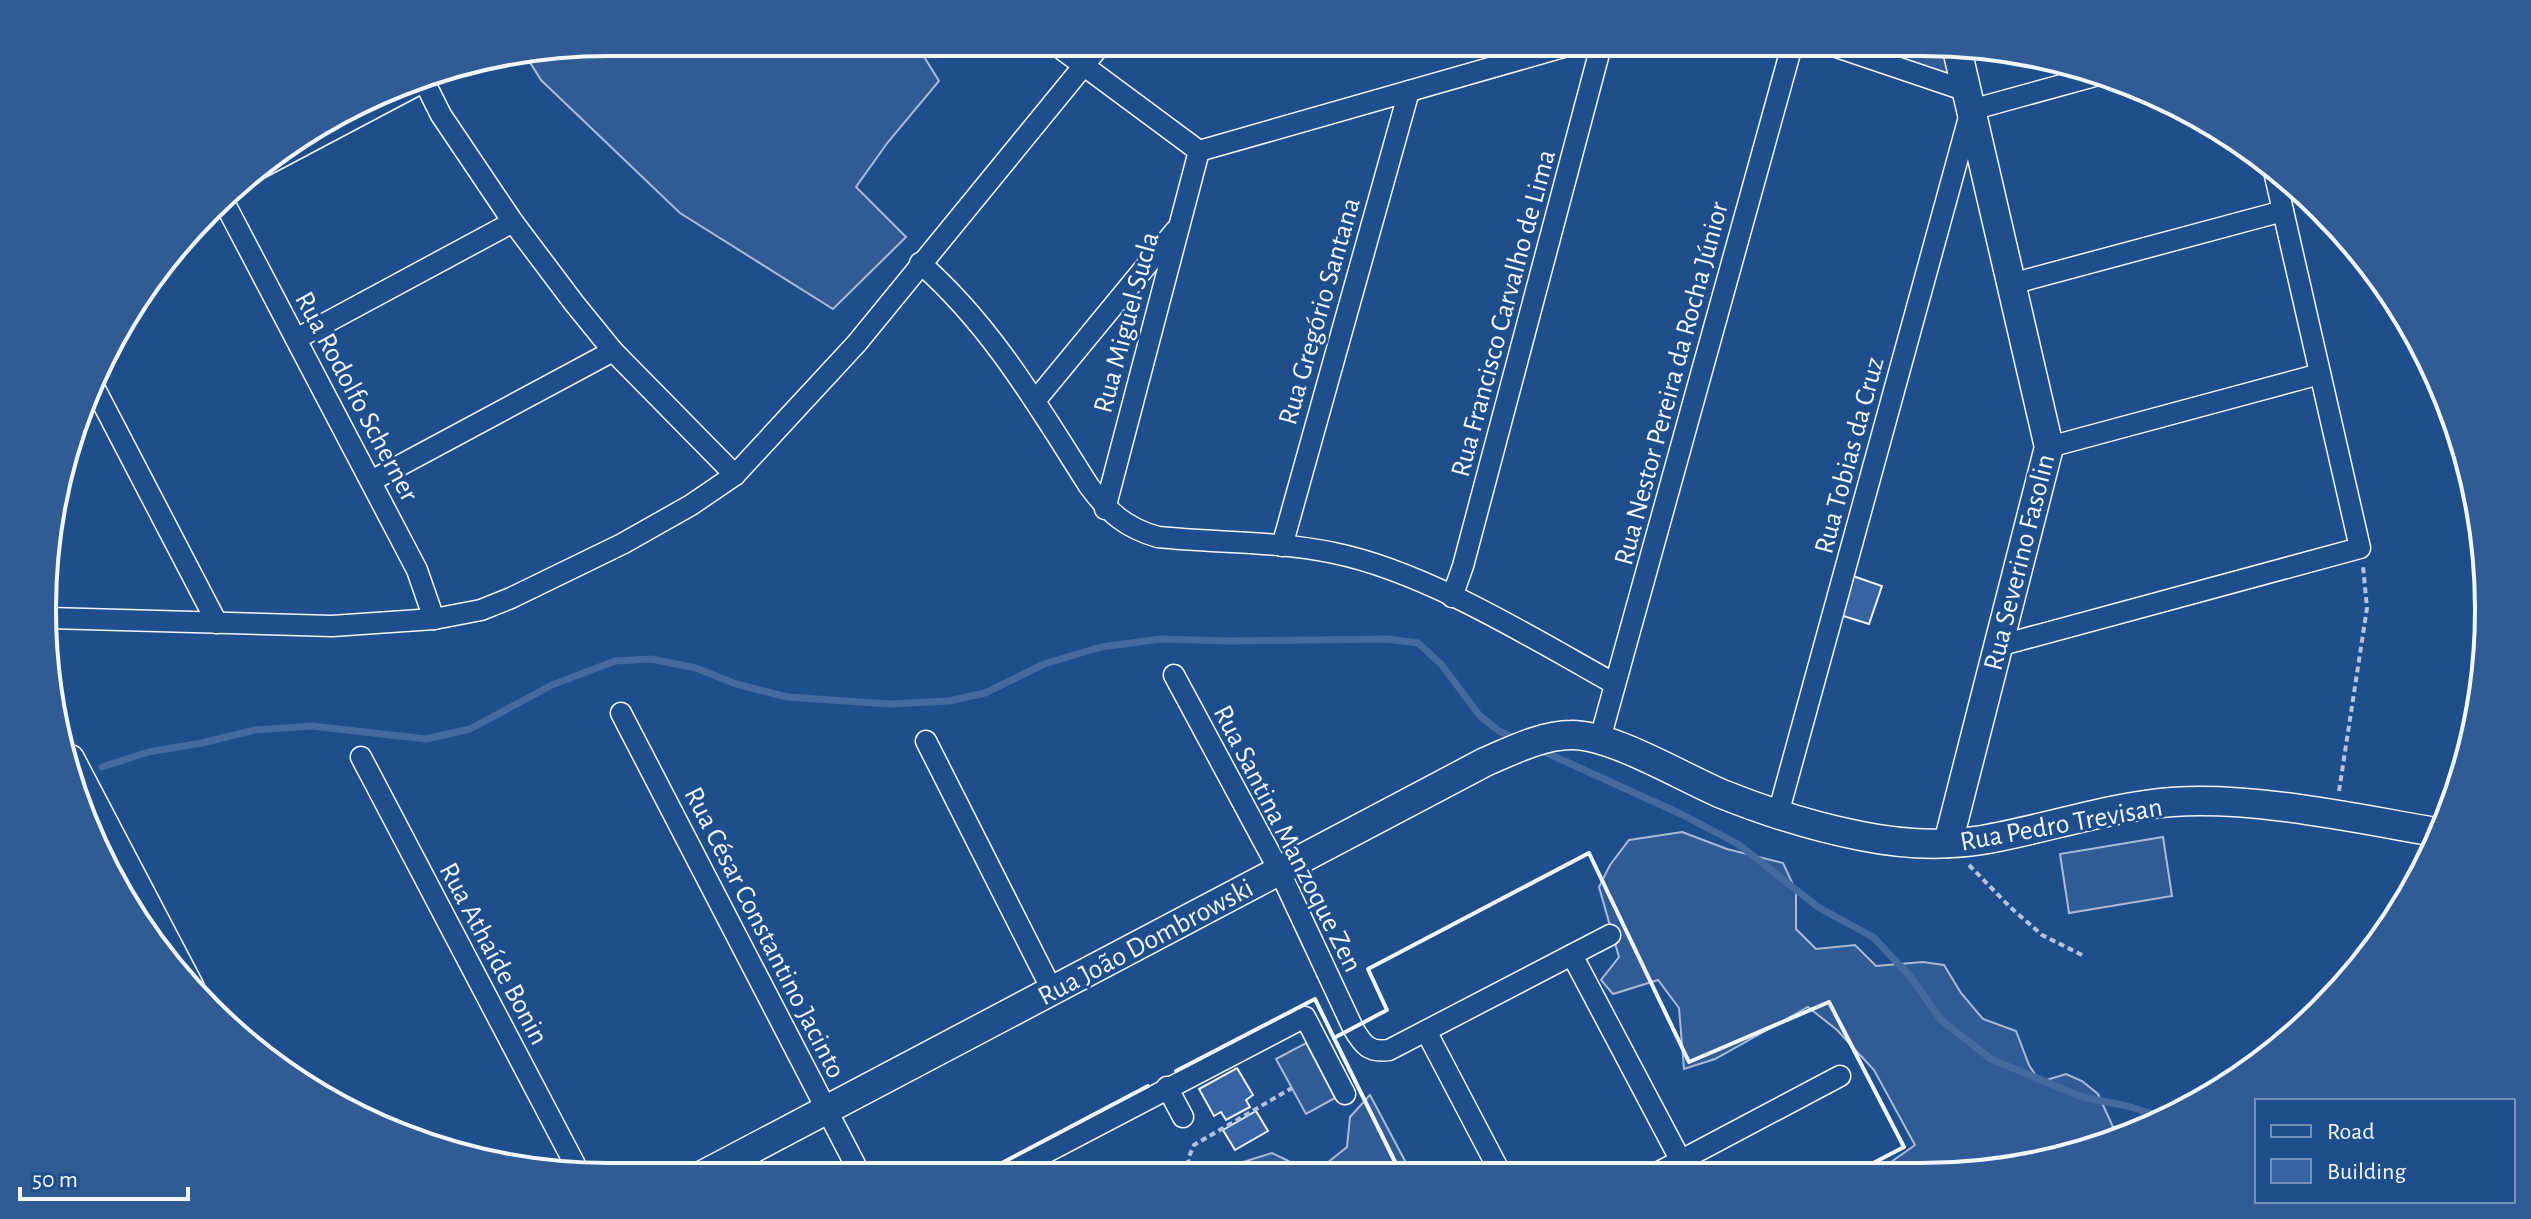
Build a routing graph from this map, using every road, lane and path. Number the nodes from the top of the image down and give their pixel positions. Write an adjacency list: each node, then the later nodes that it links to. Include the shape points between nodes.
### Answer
1 (1071, 56): 8 (street)
2 (1091, 56): 8 (street)
3 (1532, 56): 11 (street)
4 (1598, 56): 32 (street, Rua Francisco Carvalho de Lima)
5 (1789, 56): 38 (street, Rua Nestor Pereira da Rocha Júnior)
6 (1857, 56): 12 (street)
7 (1959, 57): 12 (street, Rua Severino Fasolin)
8 (1084, 65): 13 (street); 19 (street)
9 (2078, 79): 12 (street)
10 (427, 87): 17 (street)
11 (1409, 91): 13 (street); 30 (street, Rua Gregório Santana)
12 (1969, 101): 20 (street, Rua Severino Fasolin); 43 (street, Rua Tobias da Cruz)
13 (1199, 151): 18 (street, Rua Miguel Sucla)
14 (2277, 186): 16 (street)
15 (228, 209): 21 (street, Rua Rodolfo Scherner)
16 (2283, 211): 20 (street); 23 (street)
17 (513, 222): 21 (street); 22 (street)
18 (1180, 224): 25 (street); 29 (street, Rua Miguel Sucla)
19 (920, 263): 25 (street, via 975,317); 27 (street, via 857,343)
20 (2011, 284): 26 (street, Rua Severino Fasolin)
21 (296, 339): 28 (street, Rua Rodolfo Scherner)
22 (613, 351): 27 (street); 28 (street)
23 (2320, 374): 26 (street); 31 (street)
24 (99, 396): 35 (street)
25 (1035, 401): 29 (street)
26 (2049, 447): 36 (street, Rua Severino Fasolin)
27 (735, 475): 34 (street, via 571,570 481,610)
28 (371, 481): 34 (street, Rua Rodolfo Scherner, via 417,570)
29 (1105, 509): 30 (street, via 1136,531 1158,537)
30 (1282, 546): 32 (street, via 1336,553)
31 (2360, 548): 36 (street); 44 (path, via 2367,608)
32 (1452, 597): 38 (street)
33 (56, 618): 35 (street)
34 (434, 619): 35 (street, via 365,625)
35 (217, 623)
36 (1998, 646): 47 (street, Rua Severino Fasolin)
37 (1174, 675): 48 (street, Rua Santina Manzoque Zen)
38 (1615, 684): 40 (street, Rua Nestor Pereira da Rocha Júnior)
39 (621, 713): 59 (street, Rua César Constantino Jacinto)
40 (1600, 739): 43 (street, Rua Pedro Trevisan); 48 (street, Rua João Dombrowski, via 1570,735 1503,755)
41 (926, 741): 53 (street)
42 (361, 757): 62 (street, Rua Athaíde Bonin)
43 (1778, 814): 47 (street, Rua Pedro Trevisan, via 1863,837)
44 (2335, 817): 45 (street, Rua Pedro Trevisan); 47 (street, Rua Pedro Trevisan, via 2254,804 2174,802)
45 (2428, 831)
46 (104, 835): 49 (street)
47 (1948, 843): 52 (path, via 2042,935)
48 (1279, 870): 53 (street, Rua João Dombrowski); 54 (street, Rua Santina Manzoque Zen, via 1353,1028 1368,1049 1389,1050)
49 (132, 890)
50 (1610, 935): 51 (street)
51 (1572, 955): 54 (street); 61 (street)
52 (2084, 956)
53 (1052, 990): 59 (street, Rua João Dombrowski)
54 (1426, 1031): 67 (street)
55 (1840, 1076): 61 (street)
56 (1167, 1087): 58 (street, via 1305,1017); 60 (street); 65 (street)
57 (1292, 1088): 66 (path, via 1194,1145)
58 (1345, 1094)
59 (827, 1109): 63 (street, Rua João Dombrowski); 64 (street, Rua César Constantino Jacinto)
60 (1183, 1117)
61 (1681, 1161): 68 (street)
62 (574, 1162)
63 (725, 1163)
64 (854, 1163)
65 (1025, 1163)
66 (1189, 1163)
67 (1495, 1163)
68 (1677, 1163)

